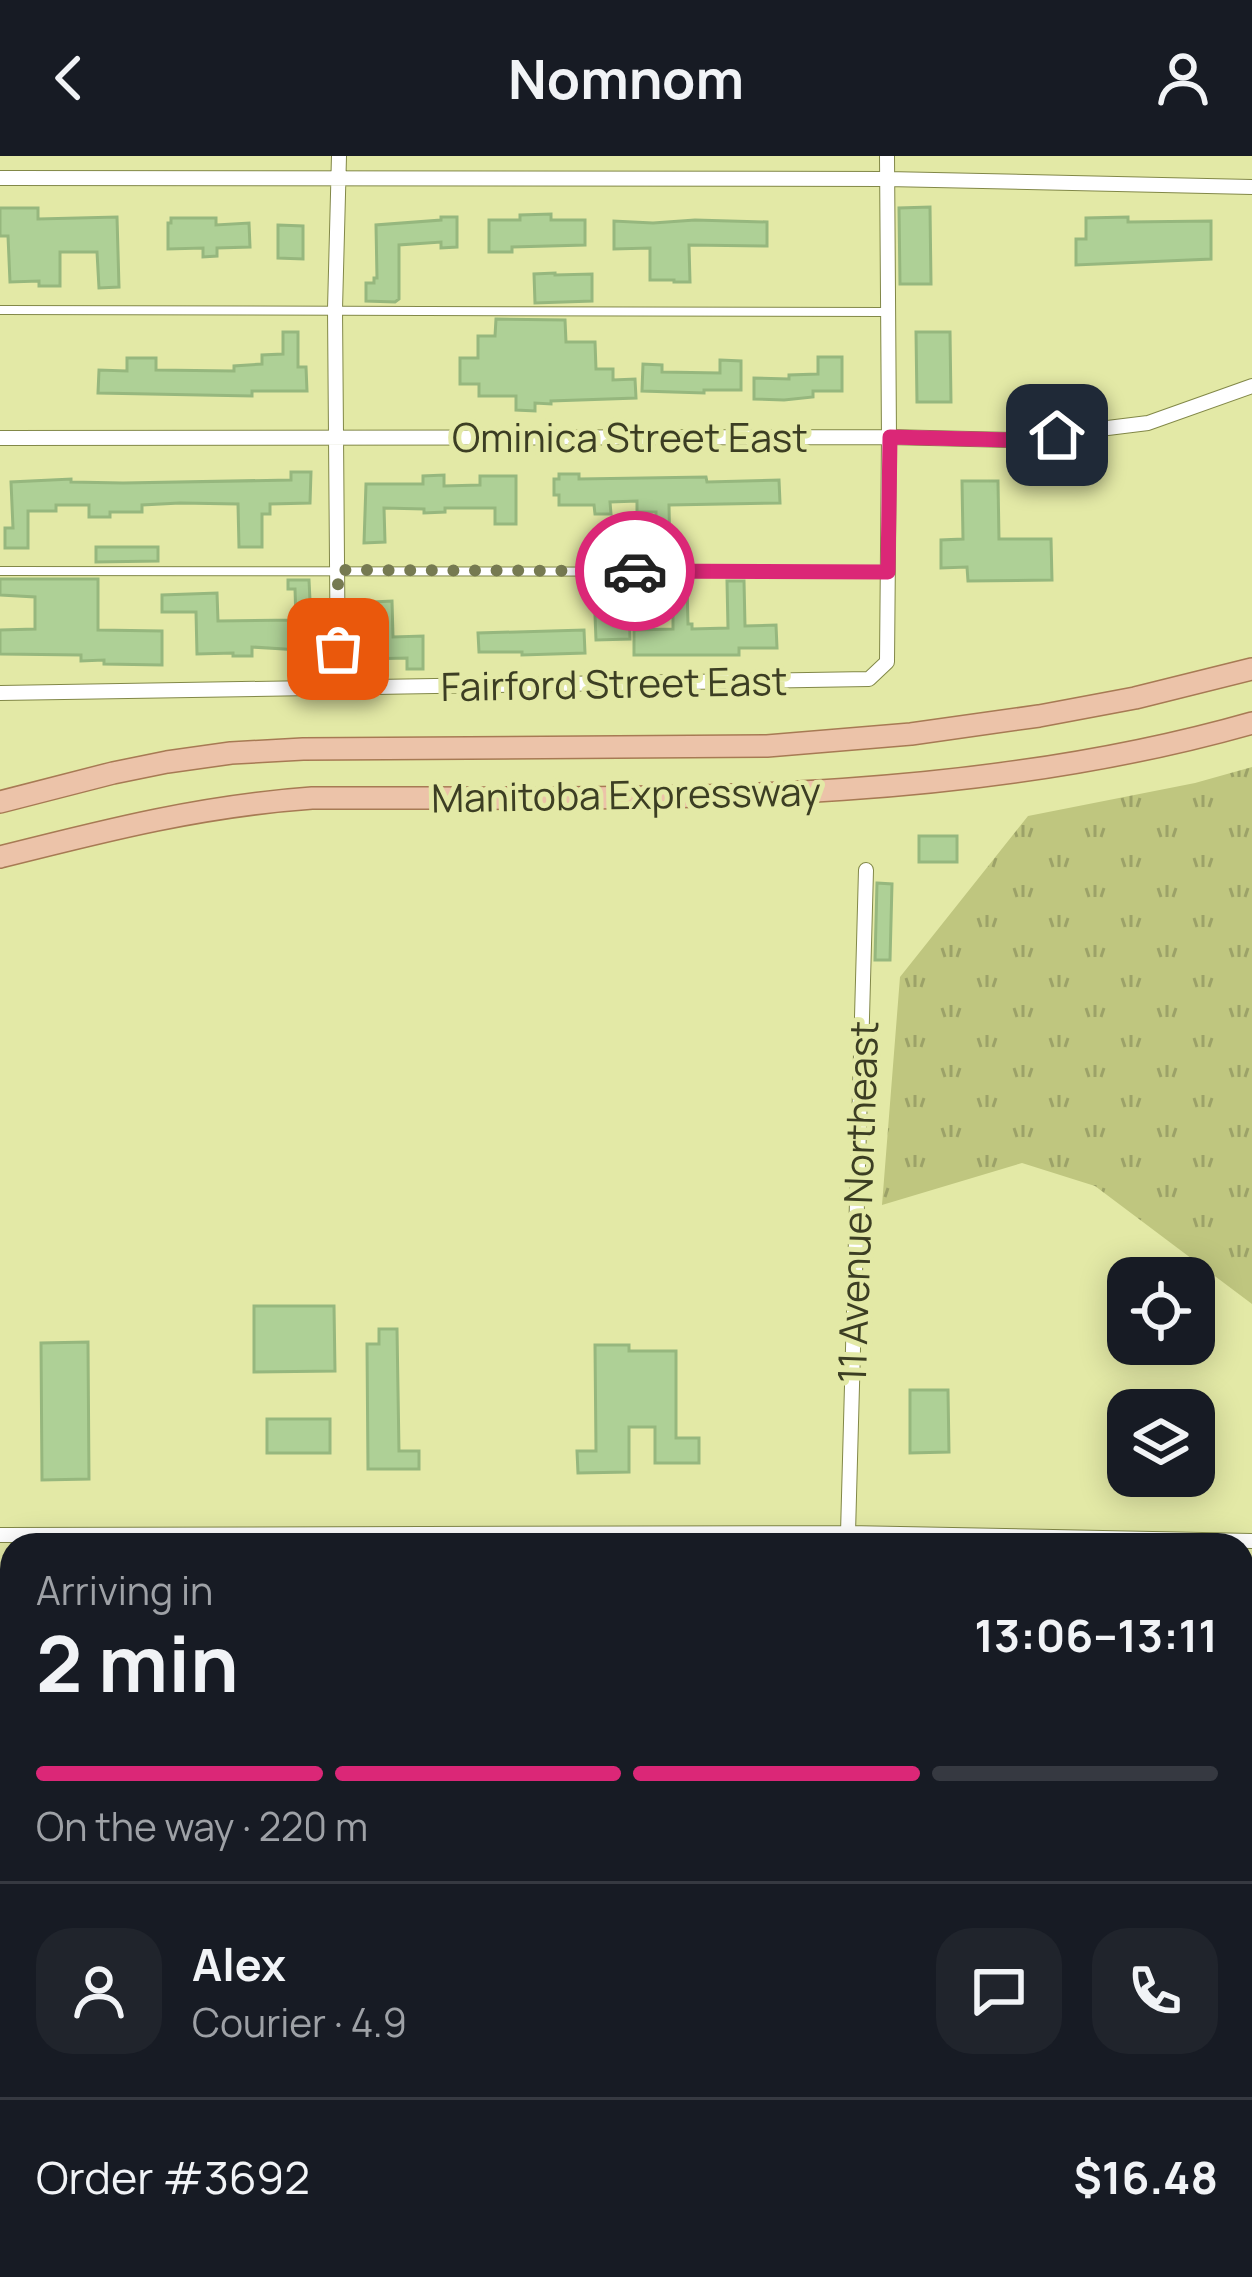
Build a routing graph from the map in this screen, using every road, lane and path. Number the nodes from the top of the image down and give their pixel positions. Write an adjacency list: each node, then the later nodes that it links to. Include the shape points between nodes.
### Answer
1 (339, 156): 3 (street)
2 (886, 156): 5 (street)
3 (338, 177): 4 (street); 5 (street); 7 (street)
4 (0, 178)
5 (887, 179): 6 (street); 9 (street)
6 (1252, 187)
7 (335, 309): 8 (lane); 9 (lane); 11 (street)
8 (0, 310)
9 (888, 312): 12 (street)
10 (1252, 386): 12 (street, Ominica Street East, via 1148,423 1011,440)
11 (337, 437): 12 (street, Ominica Street East); 13 (street, Ominica Street East); 14 (street)
12 (890, 437): 16 (street)
13 (0, 439)
14 (338, 570): 15 (lane); 16 (lane); 18 (street)
15 (0, 571)
16 (888, 572): 18 (street, Fairford Street East, via 887,662 868,679)
17 (1252, 669): 21 (main road, Manitoba Expressway, via 1136,698 910,734 767,746 231,753)
18 (338, 688): 19 (street, Fairford Street East)
19 (0, 693)
20 (1252, 723): 22 (main road, Manitoba Expressway, via 1105,756 832,792 254,802)
21 (0, 802)
22 (0, 857)
23 (866, 870): 24 (street, 11 Avenue Northeast)
24 (848, 1533)

